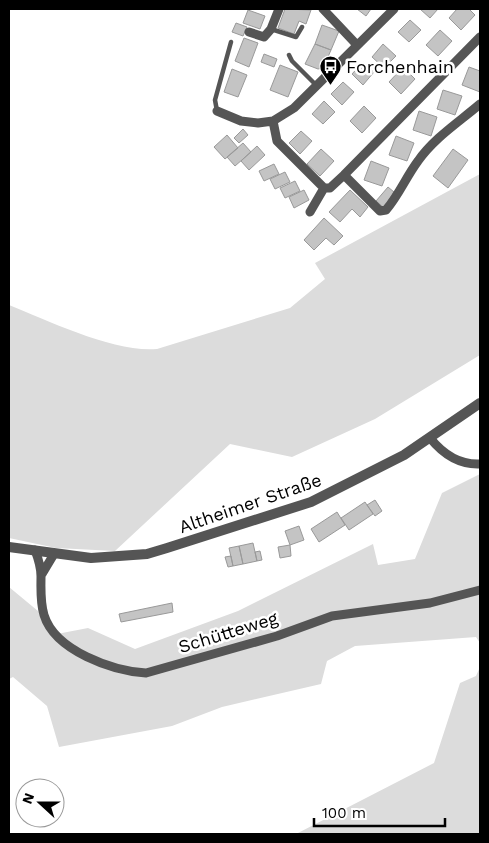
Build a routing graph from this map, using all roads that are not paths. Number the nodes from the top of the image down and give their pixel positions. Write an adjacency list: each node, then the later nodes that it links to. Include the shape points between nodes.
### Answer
1 (279, 9): 5 (street)
2 (324, 9): 9 (street)
3 (394, 9): 9 (street)
4 (302, 27): 5 (lane, via 296,37)
5 (271, 29): 6 (street, via 264,38)
6 (249, 32)
7 (480, 37): 15 (street)
8 (231, 42): 13 (lane, via 215,100)
9 (357, 45): 11 (street)
10 (289, 55): 11 (lane)
11 (316, 86): 14 (street, via 294,108)
12 (480, 104): 15 (street, via 442,135 418,161 399,196 386,210 380,211)
13 (217, 111): 14 (street, via 241,120)
14 (273, 121): 16 (street, via 277,141)
15 (344, 175): 16 (street, via 330,188)
16 (324, 188): 17 (street)
17 (310, 212)
18 (480, 403): 19 (street, Altheimer Straße)
19 (430, 438): 20 (street, via 440,450 457,460); 23 (street, Altheimer Straße, via 404,455 312,502 167,548 147,554 92,558)
20 (480, 464)
21 (9, 547): 22 (street, Altheimer Straße)
22 (36, 550): 23 (street, Altheimer Straße); 24 (street, Schütteweg)
23 (54, 554): 24 (street, Schütteweg)
24 (42, 574): 25 (street, Schütteweg, via 40,590 44,616 57,634 82,655 110,668 146,673 277,636 332,616 430,604)
25 (480, 590)

